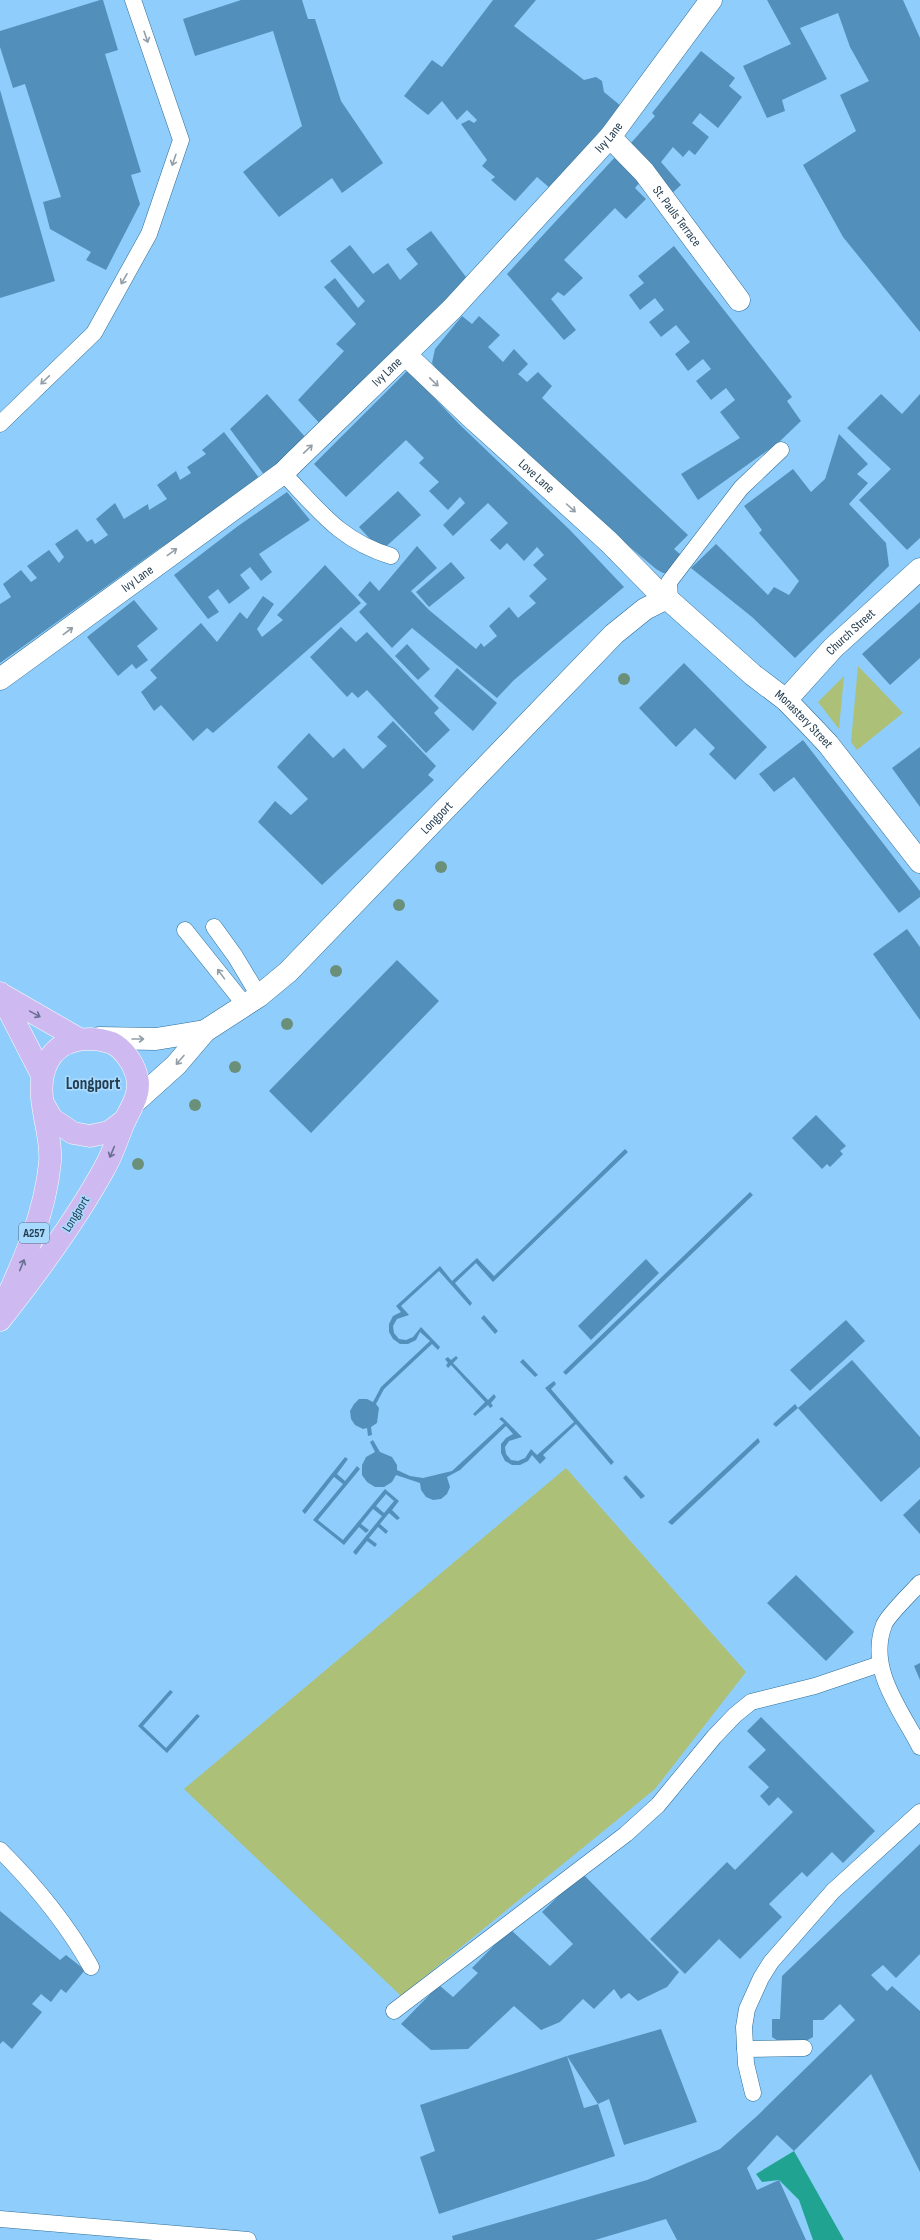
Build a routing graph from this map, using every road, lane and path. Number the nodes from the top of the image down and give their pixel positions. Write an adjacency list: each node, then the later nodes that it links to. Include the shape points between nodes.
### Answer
1 (133, 0): 6 (lane, one-way to 6, via 181,140 149,234 94,333)
2 (711, 0): 3 (street, Ivy Lane)
3 (610, 137): 4 (street, St. Pauls Terrace, via 644,172); 5 (street, Ivy Lane, via 452,309)
4 (739, 300)
5 (406, 355): 8 (street, Ivy Lane, one-way to 5); 11 (street, Love Lane, one-way to 11, via 609,542)
6 (0, 424)
7 (782, 450): 11 (lane, via 741,488 669,582)
8 (283, 473): 9 (lane, via 336,528 370,550); 12 (street, Ivy Lane, one-way to 8)
9 (392, 556)
10 (920, 569): 13 (street, Church Street, via 833,648)
11 (667, 600): 13 (street, Monastery Street, via 753,675); 18 (street, Longport, via 645,609 614,634 288,972)
12 (0, 680)
13 (786, 700): 14 (street, Monastery Street, via 828,744)
14 (920, 862)
15 (214, 927): 18 (lane, via 235,956)
16 (185, 930): 18 (lane, one-way to 16)
17 (0, 994): 20 (main road, A257, one-way to 20); 21 (main road, A257)
18 (252, 1001): 19 (street, Longport)
19 (205, 1031): 20 (street, Longport, one-way to 19, via 156,1039); 22 (street, Longport, one-way to 22, via 176,1065)
20 (89, 1039): 21 (main road, Longport / A257, via 59,1048 49,1059); 22 (main road, Longport / A257, via 115,1045 128,1057 138,1077)
21 (42, 1075): 23 (main road, Longport / A257)
22 (136, 1101): 24 (main road, Longport / A257)
23 (44, 1105): 24 (main road, Longport / A257, via 52,1119 73,1133 90,1136 109,1132); 25 (main road, Longport / A257, one-way to 23, via 41,1214 50,1161)
24 (126, 1120): 26 (main road, Longport / A257, one-way to 26, via 105,1169 35,1276)
25 (0, 1313)
26 (0, 1320)
27 (920, 1584): 28 (lane, via 884,1624 878,1655)
28 (880, 1664): 29 (lane, via 884,1681); 33 (lane, via 815,1686 751,1702 714,1737 658,1805 626,1834)
29 (920, 1747)
30 (920, 1812): 35 (lane, via 833,1891 771,1962 747,2008 744,2027)
31 (0, 1850): 32 (lane, via 18,1868 77,1942)
32 (91, 1966)
33 (394, 2011)
34 (804, 2048): 35 (lane)
35 (745, 2049): 36 (lane)
36 (753, 2093)
37 (0, 2219): 38 (lane)
38 (248, 2240)

